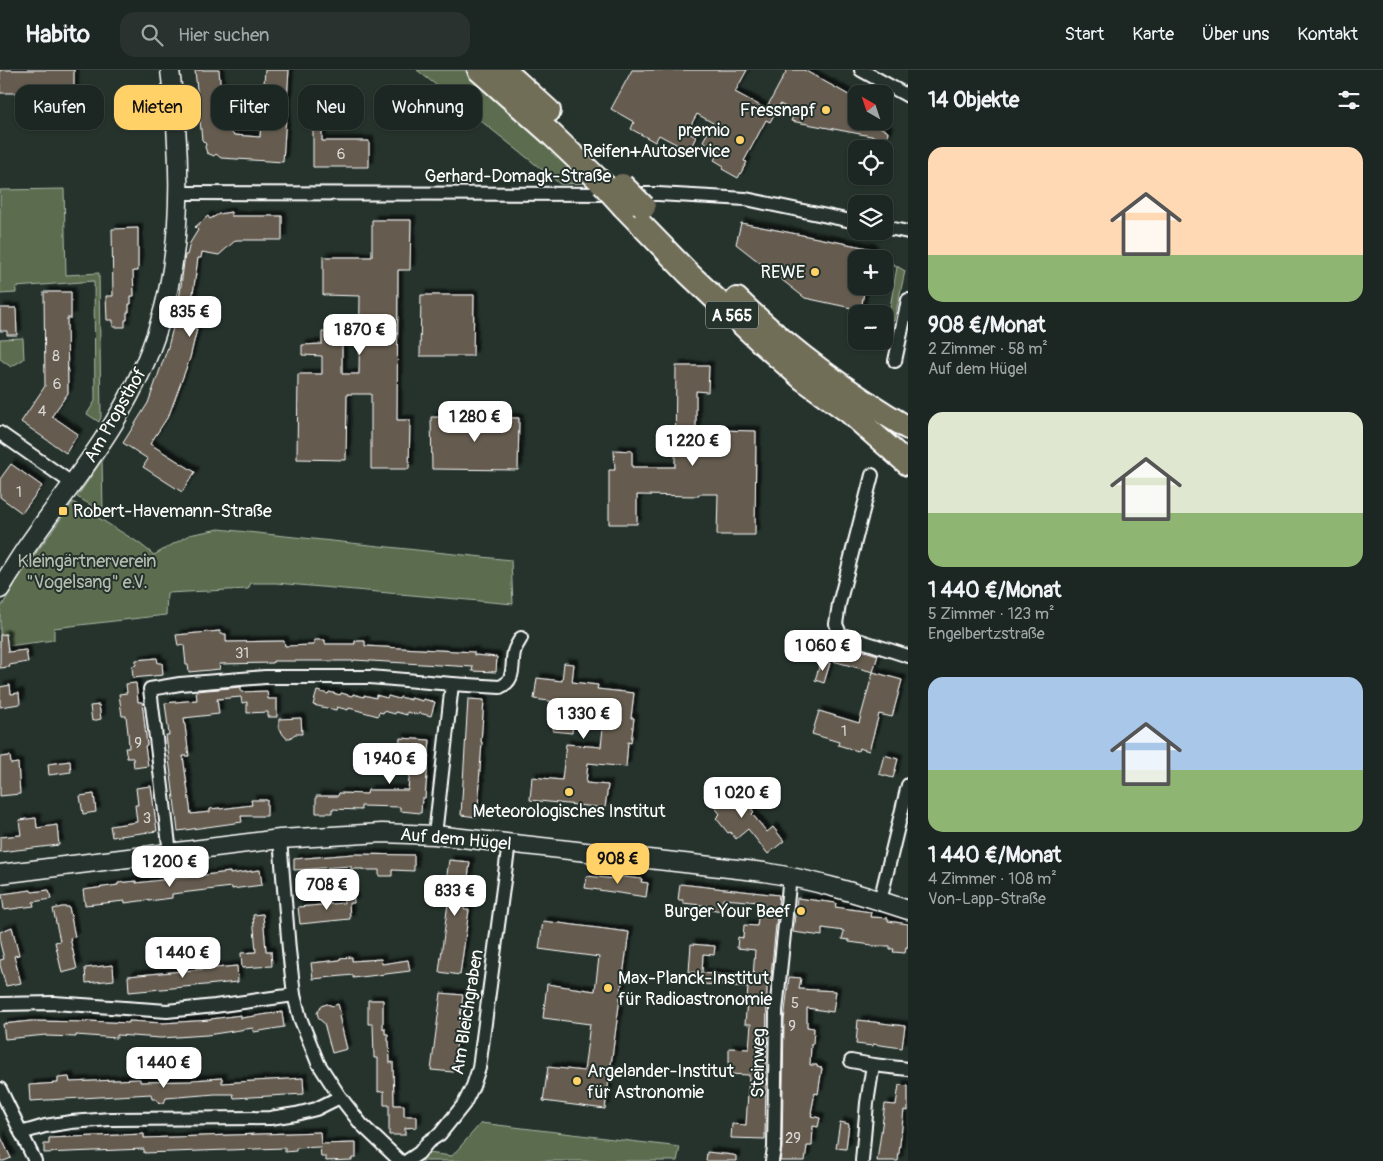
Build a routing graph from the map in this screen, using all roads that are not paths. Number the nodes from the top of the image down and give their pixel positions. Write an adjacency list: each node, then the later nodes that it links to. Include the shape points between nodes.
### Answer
1 (170, 70): 6 (street, Am Propsthof, via 176,119)
2 (479, 70): 7 (highway, A 565)
3 (504, 70): 7 (highway, A 565, via 563,124)
4 (860, 70): 5 (street)
5 (908, 96)
6 (178, 194): 8 (street, Gerhard-Domagk-Straße, via 668,194 746,200); 21 (street, Am Propsthof, via 174,248 160,325 115,421)
7 (623, 196): 12 (highway, A 565, via 748,310); 14 (highway, A 565, via 688,273 761,342)
8 (848, 220)
9 (893, 229): 10 (street)
10 (908, 232)
11 (908, 300): 13 (street)
12 (806, 358): 15 (highway); 16 (highway, A 565, via 871,406)
13 (895, 362)
14 (849, 412): 18 (highway, A 565); 19 (highway)
15 (908, 413)
16 (908, 428)
17 (0, 433): 21 (street)
18 (908, 448)
19 (908, 464)
20 (872, 475): 24 (street, via 836,624 840,634)
21 (73, 484): 22 (street, Am Propsthof)
22 (3, 580)
23 (521, 638): 25 (street, via 514,650 511,678 506,684 500,687)
24 (908, 656)
25 (452, 684): 27 (street); 30 (street, via 370,677 265,677 150,689)
26 (908, 785): 33 (street)
27 (435, 835): 28 (street, Auf dem Hügel, via 382,833); 29 (street, Auf dem Hügel)
28 (280, 839): 30 (street, Auf dem Hügel); 35 (street)
29 (510, 843): 32 (street, Auf dem Hügel); 45 (street, Am Bleichgraben, via 480,1061 473,1086 464,1104 440,1134)
30 (170, 853): 31 (street, Auf dem Hügel)
31 (0, 874)
32 (790, 876): 33 (street, Auf dem Hügel); 46 (street, Steinweg, via 776,1011)
33 (880, 901): 34 (street, Auf dem Hügel)
34 (908, 910)
35 (294, 995): 36 (street, via 167,1011 54,1003); 41 (street, via 318,1063)
36 (0, 1004)
37 (851, 1061): 38 (street)
38 (873, 1065): 39 (street); 47 (street)
39 (908, 1069)
40 (0, 1088): 42 (street)
41 (340, 1098): 42 (street, via 316,1109 270,1118 110,1119 45,1126); 44 (street, via 361,1124)
42 (21, 1133): 43 (street)
43 (35, 1161)
44 (400, 1161)
45 (407, 1161)
46 (772, 1161)
47 (862, 1161)

